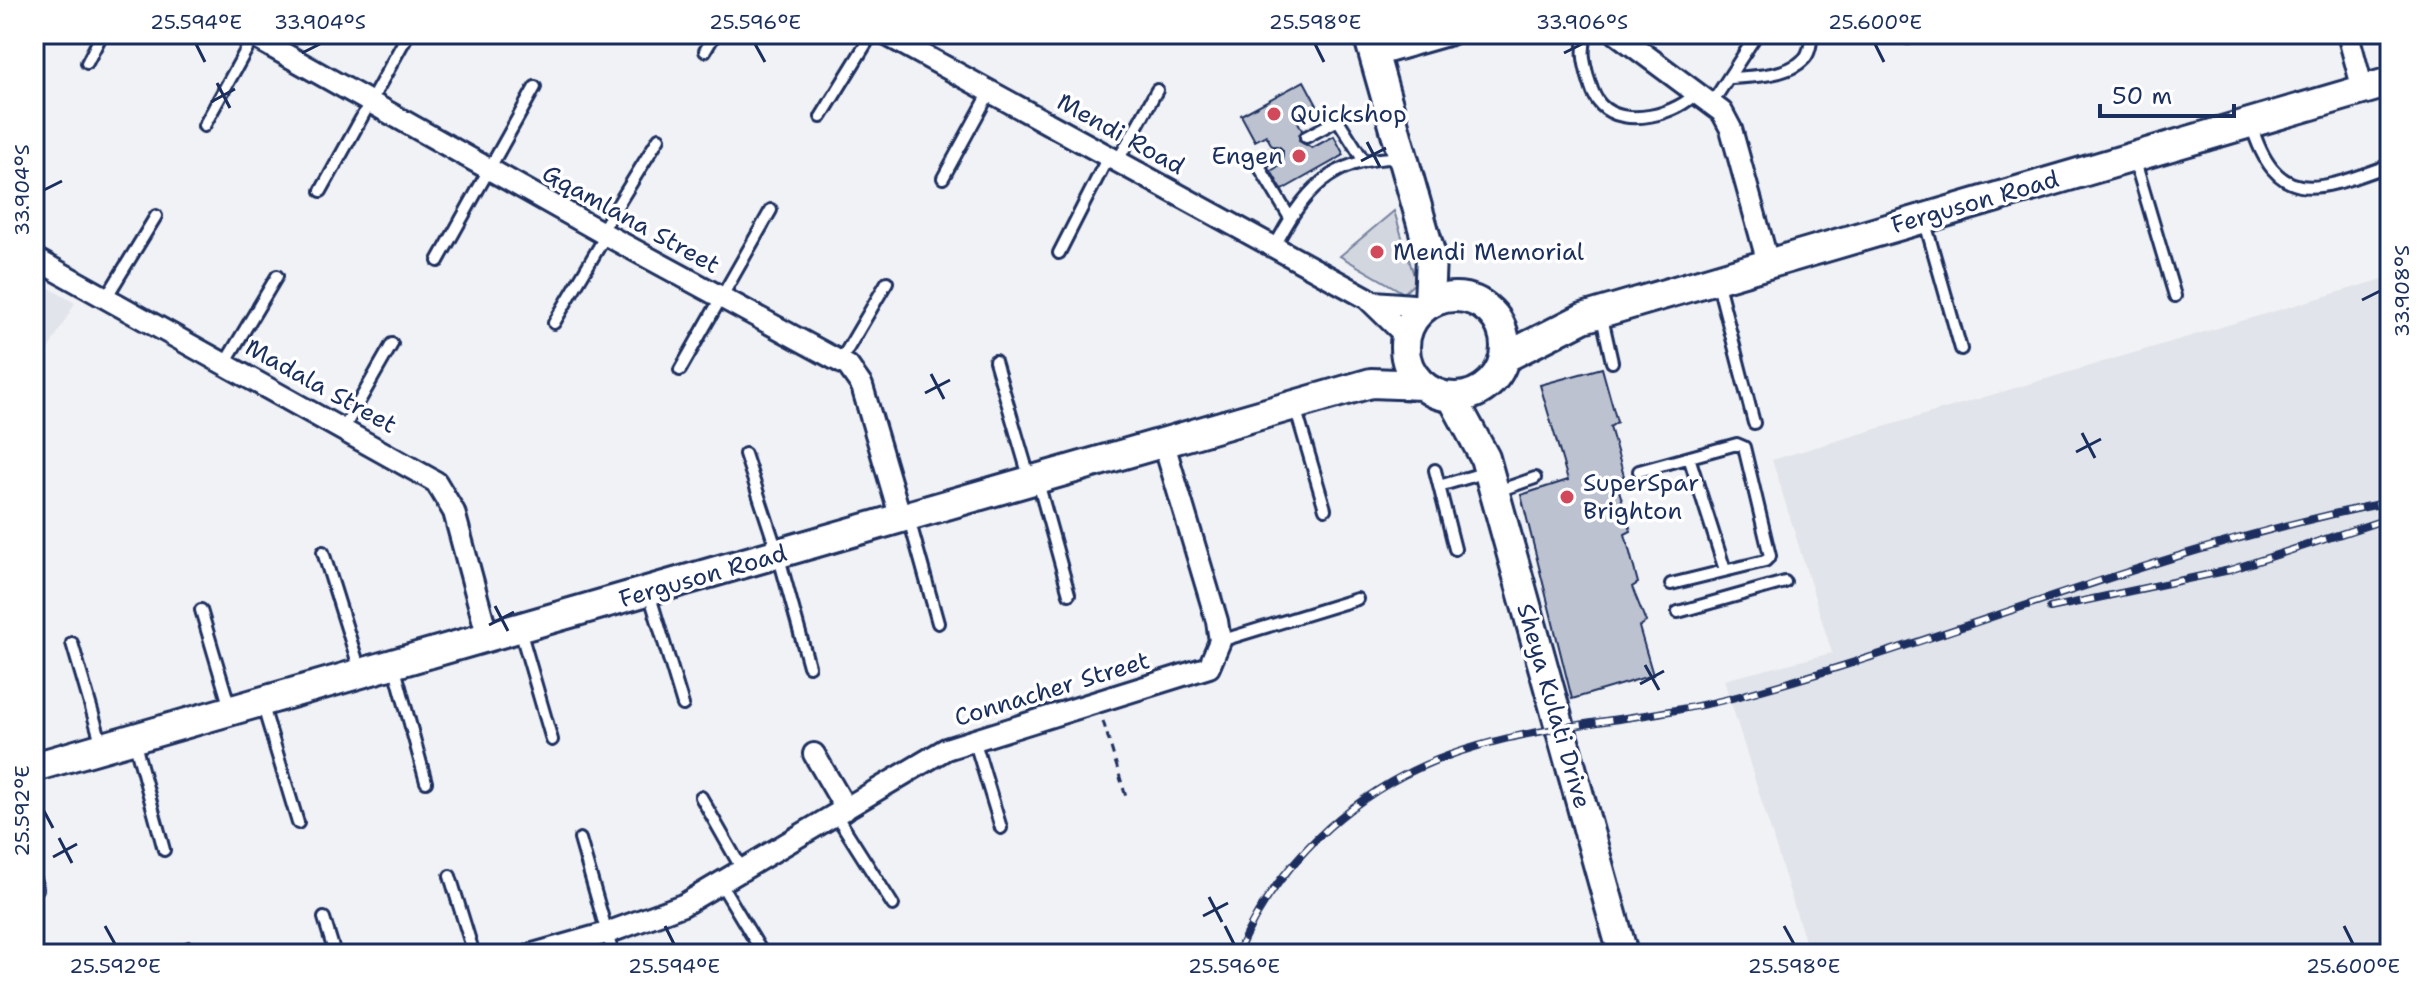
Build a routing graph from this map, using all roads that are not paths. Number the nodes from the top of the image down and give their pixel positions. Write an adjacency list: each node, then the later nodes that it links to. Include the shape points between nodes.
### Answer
1 (102, 34): 17 (lane)
2 (408, 34): 24 (lane)
3 (715, 34): 16 (lane)
4 (872, 34): 25 (lane)
5 (885, 34): 22 (street, Mendi Road)
6 (1451, 34): 15 (street)
7 (1587, 34): 23 (lane, via 1587,71 1596,98 1607,111 1633,118)
8 (1617, 34): 23 (street)
9 (1757, 34): 18 (lane)
10 (1812, 34): 18 (lane, via 1806,57 1796,64)
11 (1922, 34): 14 (lane)
12 (2348, 34): 19 (street)
13 (252, 35): 24 (street, Gqamlana Street); 27 (lane)
14 (1908, 38)
15 (1371, 45): 32 (main road)
16 (705, 51)
17 (87, 63)
18 (1729, 78): 23 (lane)
19 (2376, 86): 26 (main road, Ferguson Road)
20 (535, 87): 36 (lane)
21 (1157, 90): 33 (lane)
22 (990, 92): 33 (street, Mendi Road); 37 (lane)
23 (1705, 97): 49 (street, via 1731,129)
24 (371, 102): 36 (street, Gqamlana Street); 38 (lane)
25 (821, 117)
26 (2250, 122): 31 (main road, Ferguson Road); 35 (lane, via 2261,157 2287,183 2314,187)
27 (204, 126)
28 (1306, 137): 34 (lane, via 1338,120)
29 (659, 138): 43 (lane)
30 (1276, 153): 42 (lane, via 1260,168)
31 (2134, 156): 41 (main road, Ferguson Road); 53 (lane)
32 (1401, 158): 34 (lane); 46 (main road)
33 (1112, 160): 44 (street, Mendi Road); 45 (lane)
34 (1364, 161): 42 (lane, via 1322,180)
35 (2390, 165)
36 (488, 169): 43 (street, Gqamlana Street); 48 (lane)
37 (943, 178)
38 (321, 191)
39 (771, 210): 54 (lane)
40 (156, 216): 56 (lane)
41 (1924, 217): 49 (main road, Ferguson Road); 65 (lane)
42 (1290, 218): 44 (lane)
43 (603, 234): 54 (street, Gqamlana Street); 61 (lane)
44 (1274, 248): 57 (street, Mendi Road)
45 (1059, 253)
46 (1431, 256): 55 (main road); 58 (main road)
47 (34, 258): 56 (street, Madala Street)
48 (438, 261)
49 (1768, 263): 51 (main road, Ferguson Road)
50 (277, 276): 69 (lane)
51 (1716, 278): 59 (main road, Ferguson Road); 76 (lane)
52 (887, 282): 67 (lane)
53 (2175, 296)
54 (720, 297): 67 (street, Gqamlana Street); 71 (lane)
55 (1465, 297): 58 (main road); 60 (main road)
56 (106, 298): 69 (street, Madala Street)
57 (1374, 302): 58 (street, Mendi Road); 64 (street, Mendi Road)
58 (1428, 304): 64 (main road, via 1416,314)
59 (1601, 313): 62 (main road, Ferguson Road); 68 (lane)
60 (1498, 319): 62 (main road, Ferguson Road); 70 (main road, via 1505,336)
61 (554, 323)
62 (1562, 326): 70 (main road, Ferguson Road)
63 (392, 344): 77 (lane)
64 (1406, 344): 72 (main road, Ferguson Road); 73 (main road, via 1411,371)
65 (1961, 349)
66 (995, 361): 85 (lane)
67 (840, 362): 88 (street, Gqamlana Street, via 862,386)
68 (1612, 362)
69 (225, 363): 77 (street, Madala Street)
70 (1501, 366): 74 (main road, via 1476,393); 83 (main road, Sheya Kulati Drive, via 1487,400)
71 (680, 370)
72 (1371, 383): 73 (main road, Ferguson Road); 75 (main road, Ferguson Road)
73 (1422, 385): 74 (main road)
74 (1452, 397): 83 (main road, Sheya Kulati Drive)
75 (1295, 405): 78 (main road, Ferguson Road); 87 (lane)
76 (1754, 423)
77 (344, 428): 102 (street, Madala Street, via 424,473 447,495)
78 (1164, 444): 85 (main road, Ferguson Road); 103 (street)
79 (745, 454): 91 (lane)
80 (1689, 457): 82 (lane); 92 (lane); 92 (lane, via 1737,444 1744,447 1770,556)
81 (1435, 470): 86 (lane)
82 (1639, 471)
83 (1489, 474): 84 (lane); 86 (lane); 135 (main road, Sheya Kulati Drive)
84 (1535, 478)
85 (1034, 481): 88 (main road, Ferguson Road); 96 (lane)
86 (1439, 486): 89 (lane)
87 (1325, 509)
88 (905, 518): 91 (main road, Ferguson Road); 100 (lane)
89 (1455, 549)
90 (323, 552): 107 (lane)
91 (778, 554): 95 (main road, Ferguson Road); 106 (lane)
92 (1725, 570): 94 (lane)
93 (1785, 582): 99 (lane)
94 (1671, 584)
95 (649, 591): 101 (main road, Ferguson Road); 109 (lane)
96 (1069, 594)
97 (1357, 599): 103 (lane)
98 (201, 610): 110 (lane)
99 (1678, 612)
100 (938, 623)
101 (520, 628): 102 (main road, Ferguson Road); 113 (lane)
102 (488, 638): 105 (main road, Ferguson Road)
103 (1220, 641): 112 (street, Connacher Street, via 1209,667)
104 (72, 643): 114 (lane)
105 (393, 663): 107 (main road, Ferguson Road); 117 (lane)
106 (809, 666)
107 (361, 672): 108 (main road, Ferguson Road)
108 (261, 701): 110 (main road, Ferguson Road); 120 (lane)
109 (683, 705)
110 (231, 710): 111 (main road, Ferguson Road)
111 (134, 738): 114 (main road, Ferguson Road); 123 (lane)
112 (974, 739): 119 (street, Connacher Street, via 946,749); 121 (lane)
113 (552, 740)
114 (103, 747): 116 (main road, Ferguson Road)
115 (814, 754): 119 (street)
116 (34, 767)
117 (426, 782)
118 (701, 797): 124 (lane)
119 (841, 812): 124 (street, Connacher Street); 127 (lane)
120 (298, 823)
121 (1001, 828)
122 (580, 839): 129 (lane)
123 (164, 850)
124 (743, 871): 126 (street, Connacher Street)
125 (450, 876): 131 (lane)
126 (721, 884): 129 (street, Connacher Street, via 661,915); 134 (lane)
127 (893, 905)
128 (324, 918): 130 (lane)
129 (607, 933): 132 (street, Connacher Street); 133 (lane)
130 (335, 954)
131 (474, 954)
132 (533, 954)
133 (613, 954)
134 (763, 954)
135 (1623, 954)

